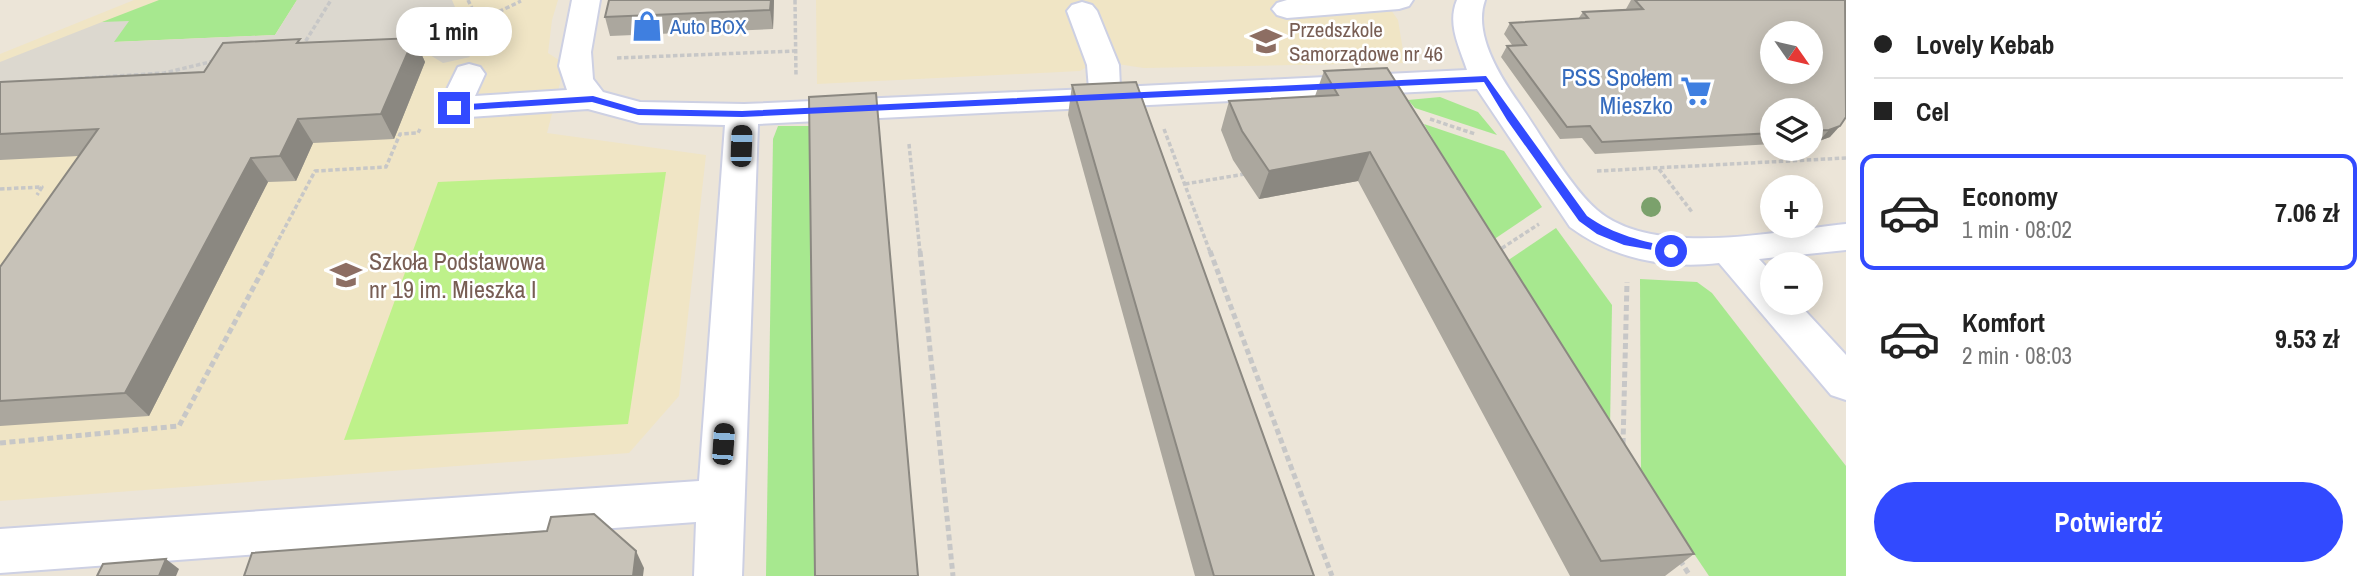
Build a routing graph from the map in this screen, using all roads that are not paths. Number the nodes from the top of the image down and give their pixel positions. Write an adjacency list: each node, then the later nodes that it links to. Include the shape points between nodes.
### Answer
1 (586, 0): 10 (lane, via 574,60 581,87)
2 (1399, 0): 5 (lane)
3 (1438, 0): 4 (lane)
4 (1470, 2): 8 (lane, via 1468,30)
5 (1286, 9)
6 (1082, 11): 9 (lane, via 1103,65)
7 (469, 74): 10 (lane, via 454,108)
8 (1486, 79): 9 (lane); 13 (lane, via 1571,203 1601,231 1628,242 1686,253)
9 (1105, 97): 11 (lane)
10 (593, 99): 11 (lane, via 638,112)
11 (742, 114): 17 (lane)
12 (1846, 237): 13 (lane)
13 (1727, 248): 14 (lane)
14 (1760, 285)
15 (1786, 315): 16 (lane)
16 (1846, 383)
17 (720, 500): 18 (lane); 19 (lane)
18 (0, 551)
19 (718, 576)

